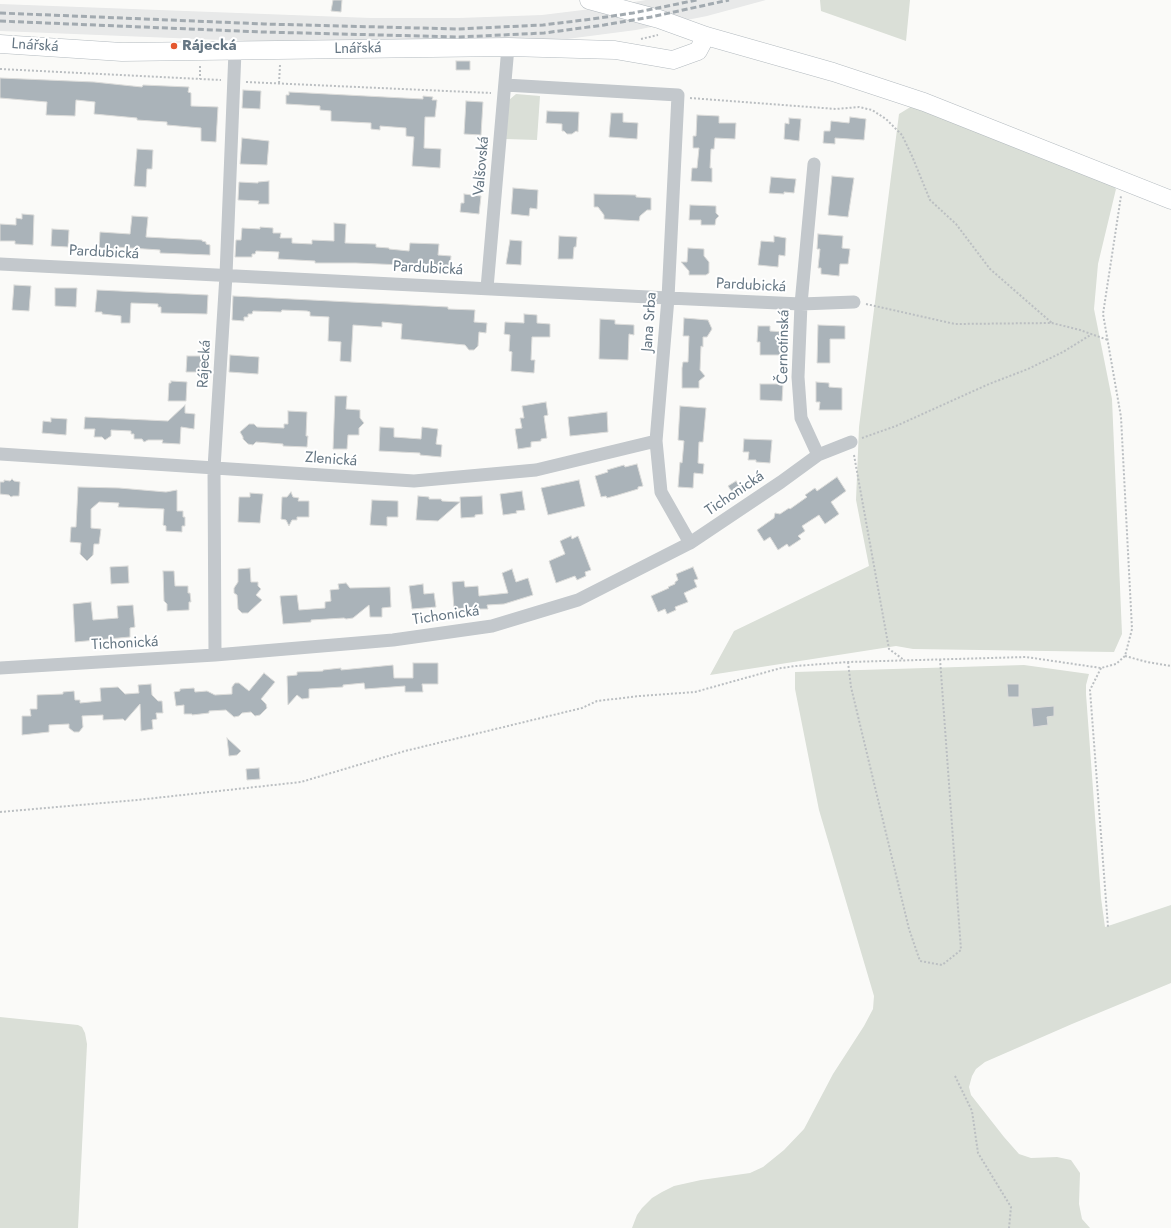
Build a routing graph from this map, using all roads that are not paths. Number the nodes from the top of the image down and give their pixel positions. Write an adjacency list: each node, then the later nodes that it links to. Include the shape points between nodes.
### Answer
1 (589, 0): 2 (street)
2 (706, 36): 4 (street, Lnářská, via 698,51 673,60 615,50); 8 (street, via 834,72 924,102)
3 (0, 44): 5 (street, Lnářská, via 122,52)
4 (508, 47): 5 (street, Lnářská); 6 (street, Valšovská)
5 (235, 51): 10 (street, Rájecká)
6 (505, 90): 11 (street, Valšovská); 12 (street, Jana Srba, via 678,95)
7 (814, 164): 14 (street, Černotínská)
8 (1171, 200)
9 (0, 264): 10 (street, Pardubická)
10 (226, 275): 11 (street, Pardubická); 19 (street, Rájecká)
11 (487, 288): 12 (street, Pardubická)
12 (668, 298): 14 (street, Pardubická); 15 (street, Jana Srba)
13 (854, 302): 14 (street, Pardubická)
14 (801, 304): 18 (street, Černotínská, via 798,377 801,418)
15 (656, 441): 19 (street, Zlenická, via 536,470 414,481); 20 (street, Jana Srba, via 661,492)
16 (851, 442): 18 (street, Tichonická)
17 (0, 454): 19 (street, Zlenická)
18 (818, 455): 20 (street, Tichonická)
19 (214, 468): 21 (street, Rájecká)
20 (690, 543): 21 (street, Tichonická, via 578,600 492,626 393,640)
21 (215, 655): 22 (street, Tichonická)
22 (0, 668)

